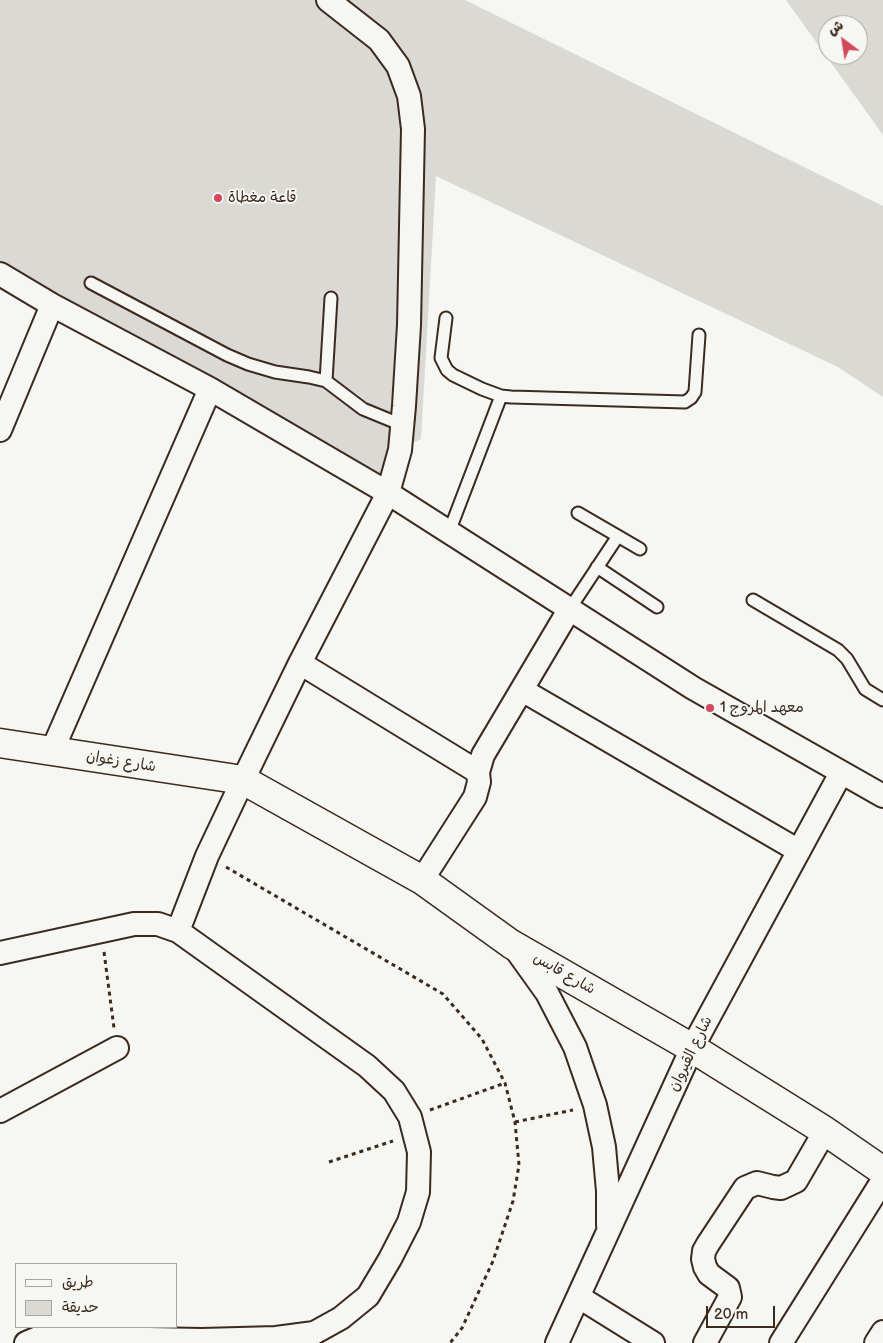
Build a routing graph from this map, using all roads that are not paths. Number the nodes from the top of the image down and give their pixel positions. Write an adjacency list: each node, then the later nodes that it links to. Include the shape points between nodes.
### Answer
1 (328, 0): 11 (street, via 378,40 398,66 409,96 413,128 411,260)
2 (0, 274): 5 (street)
3 (91, 284): 8 (lane, via 248,364)
4 (331, 298): 8 (lane)
5 (52, 305): 9 (street); 12 (street)
6 (446, 318): 10 (lane, via 441,358 447,370)
7 (699, 335): 10 (lane, via 695,392 685,402)
8 (326, 381): 11 (lane, via 363,409)
9 (210, 389): 13 (street); 26 (street)
10 (501, 396): 15 (lane)
11 (402, 424): 13 (street, via 400,450)
12 (0, 430)
13 (388, 493): 15 (street); 22 (street)
14 (578, 513): 16 (lane)
15 (449, 532): 21 (street)
16 (618, 536): 17 (lane); 18 (lane)
17 (640, 549)
18 (597, 567): 20 (lane); 21 (lane)
19 (753, 600): 24 (lane, via 838,650 865,689)
20 (657, 607)
21 (570, 610): 23 (street); 28 (street, via 693,688)
22 (300, 663): 27 (street); 29 (street)
23 (522, 690): 27 (street, via 483,755); 31 (street)
24 (883, 700)
25 (0, 743): 26 (street, شارع زغوان)
26 (52, 751): 29 (street, شارع زغوان)
27 (478, 772): 32 (street, via 475,797)
28 (841, 773): 30 (street); 31 (street, شارع القيروان)
29 (243, 780): 32 (street, شارع قابس); 33 (street, via 207,856)
30 (883, 796)
31 (799, 851): 37 (street, شارع القيروان)
32 (422, 880): 34 (street, شارع قابس)
33 (178, 931): 35 (street, via 158,924 134,924); 45 (street, via 367,1066 394,1091 412,1126 418,1152 418,1192 409,1222 368,1296 341,1318 314,1333 276,1338 202,1340 40,1337)
34 (511, 944): 37 (street, شارع قابس); 42 (street, via 547,993 571,1040 595,1105 606,1165)
35 (0, 953)
36 (117, 1048): 38 (street)
37 (692, 1048): 39 (street, شارع قابس); 42 (street, شارع القيروان)
38 (0, 1112)
39 (825, 1131): 40 (street, شارع قابس); 48 (street, via 796,1181 781,1188 756,1183 745,1188 704,1251 705,1267 728,1288 730,1297)
40 (883, 1171)
41 (883, 1180): 49 (street)
42 (608, 1234): 43 (street, شارع القيروان)
43 (579, 1298): 46 (street, شارع القيروان); 47 (street)
44 (883, 1332): 50 (street)
45 (26, 1343)
46 (558, 1343)
47 (653, 1343)
48 (705, 1343)
49 (781, 1343)
50 (876, 1343)

